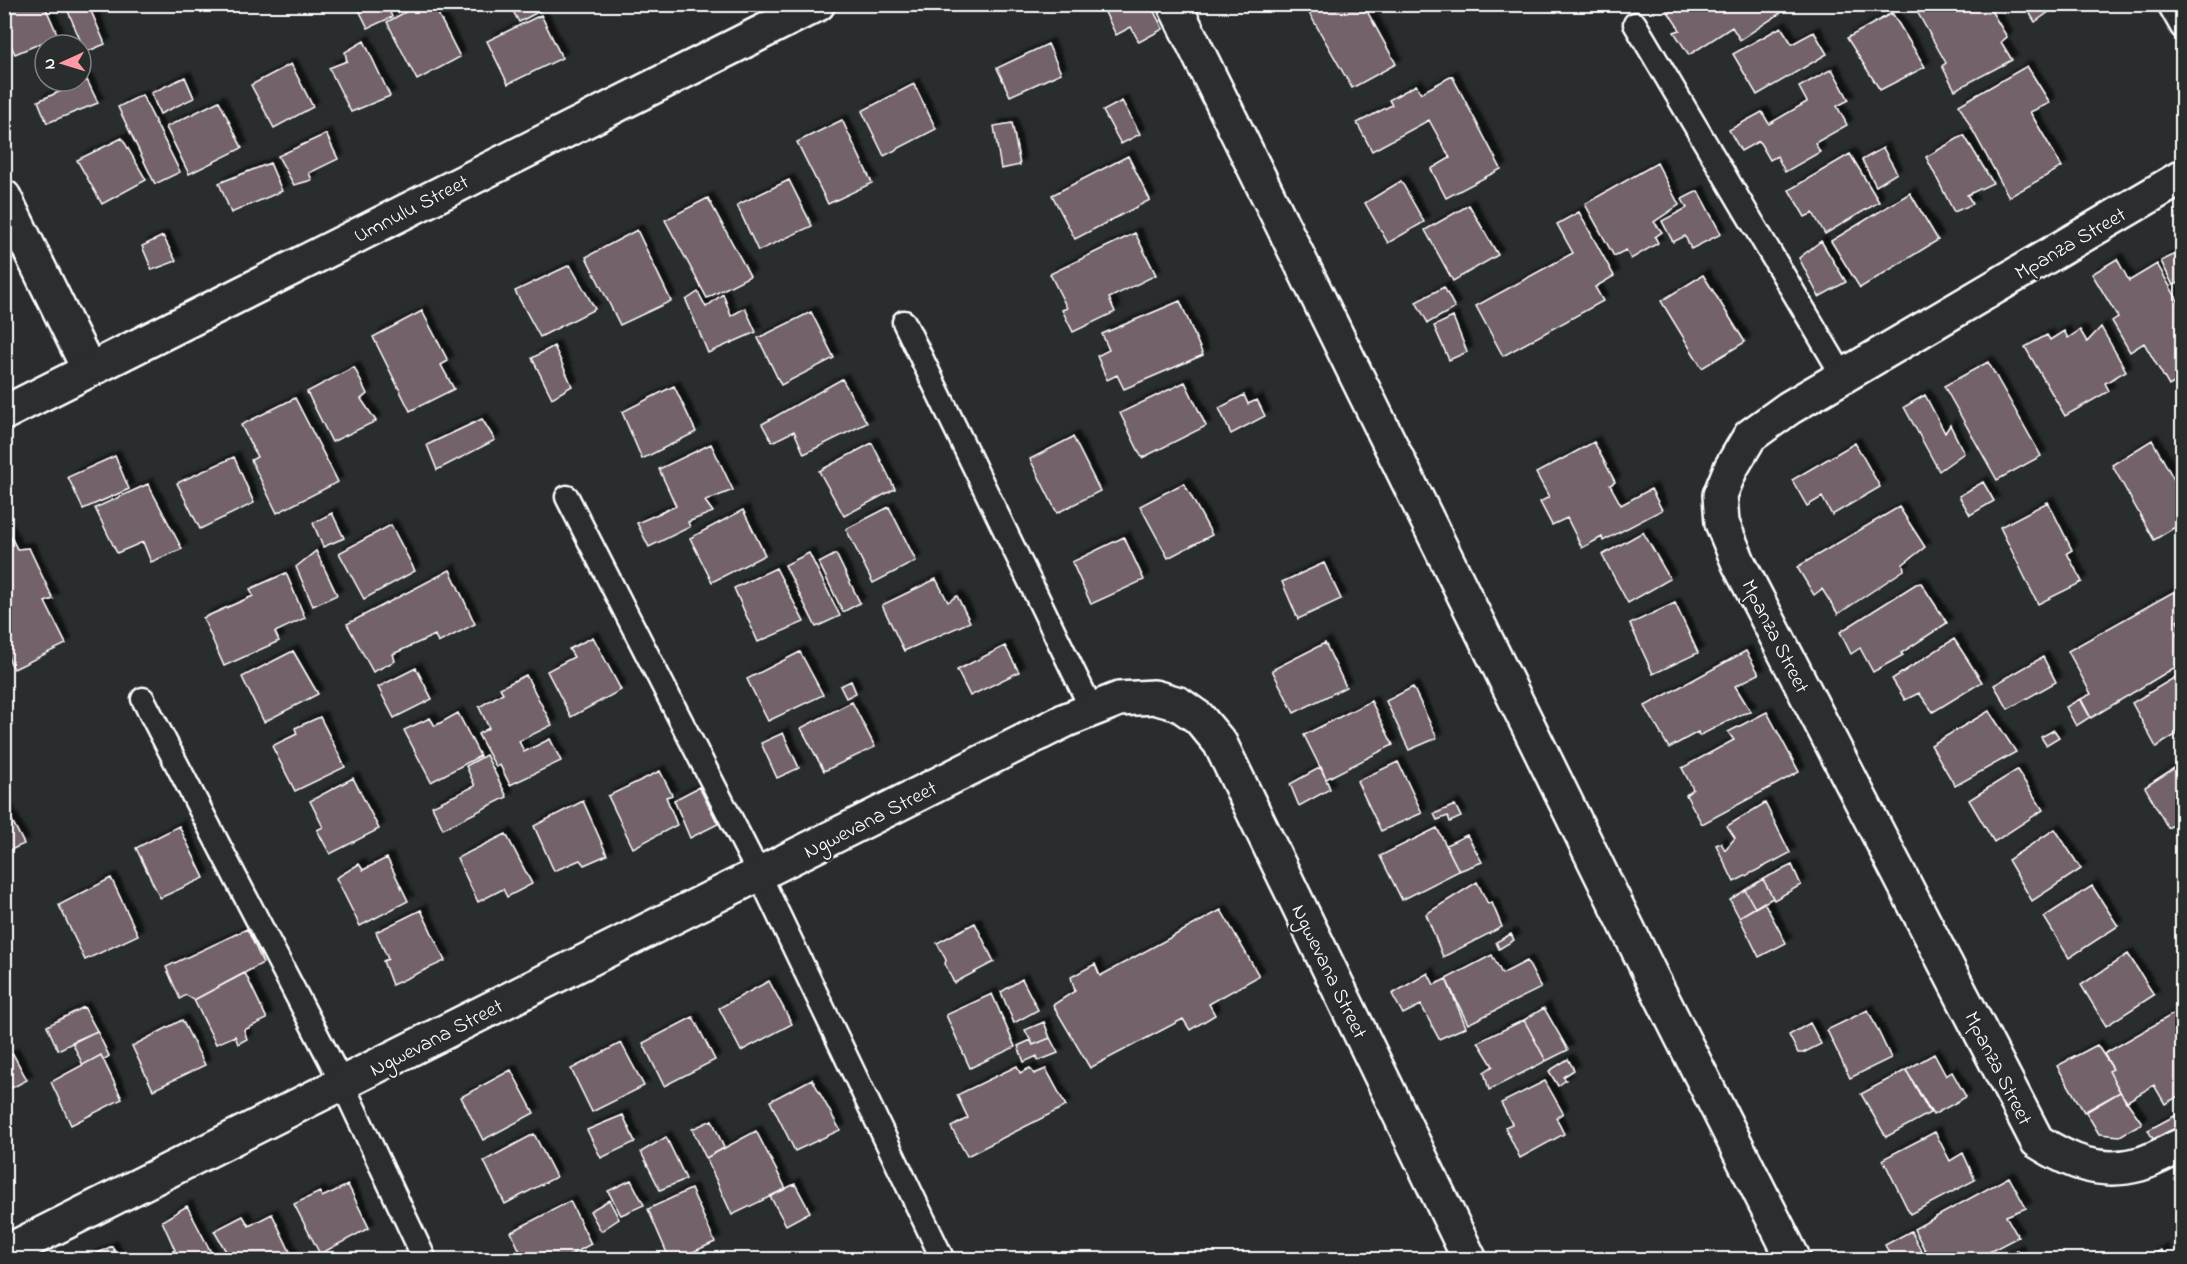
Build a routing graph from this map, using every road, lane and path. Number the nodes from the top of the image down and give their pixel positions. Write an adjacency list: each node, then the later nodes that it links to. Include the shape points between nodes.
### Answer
1 (818, 4): 9 (street, Umnulu Street)
2 (1174, 4): 22 (street)
3 (2169, 4): 5 (lane)
4 (1635, 24): 10 (lane)
5 (2182, 27)
6 (2182, 177): 10 (street, Mpanza Street)
7 (4, 197): 9 (street)
8 (904, 322): 14 (lane)
9 (89, 370): 11 (street, Umnulu Street)
10 (1843, 376): 17 (street, Mpanza Street, via 1750,436 1731,468 1720,495 1722,523 1739,564 2037,1141 2064,1158 2103,1169 2140,1164)
11 (4, 413)
12 (567, 497): 15 (lane)
13 (143, 699): 16 (lane)
14 (1092, 710): 15 (street, Ngwevana Street); 21 (street, Ngwevana Street, via 1119,699 1154,697 1179,704 1199,718 1220,743)
15 (759, 874): 16 (street, Ngwevana Street); 20 (lane)
16 (343, 1084): 18 (street, Ngwevana Street); 19 (lane)
17 (2182, 1145)
18 (4, 1253)
19 (425, 1260)
20 (943, 1260)
21 (1470, 1260)
22 (1794, 1260)

